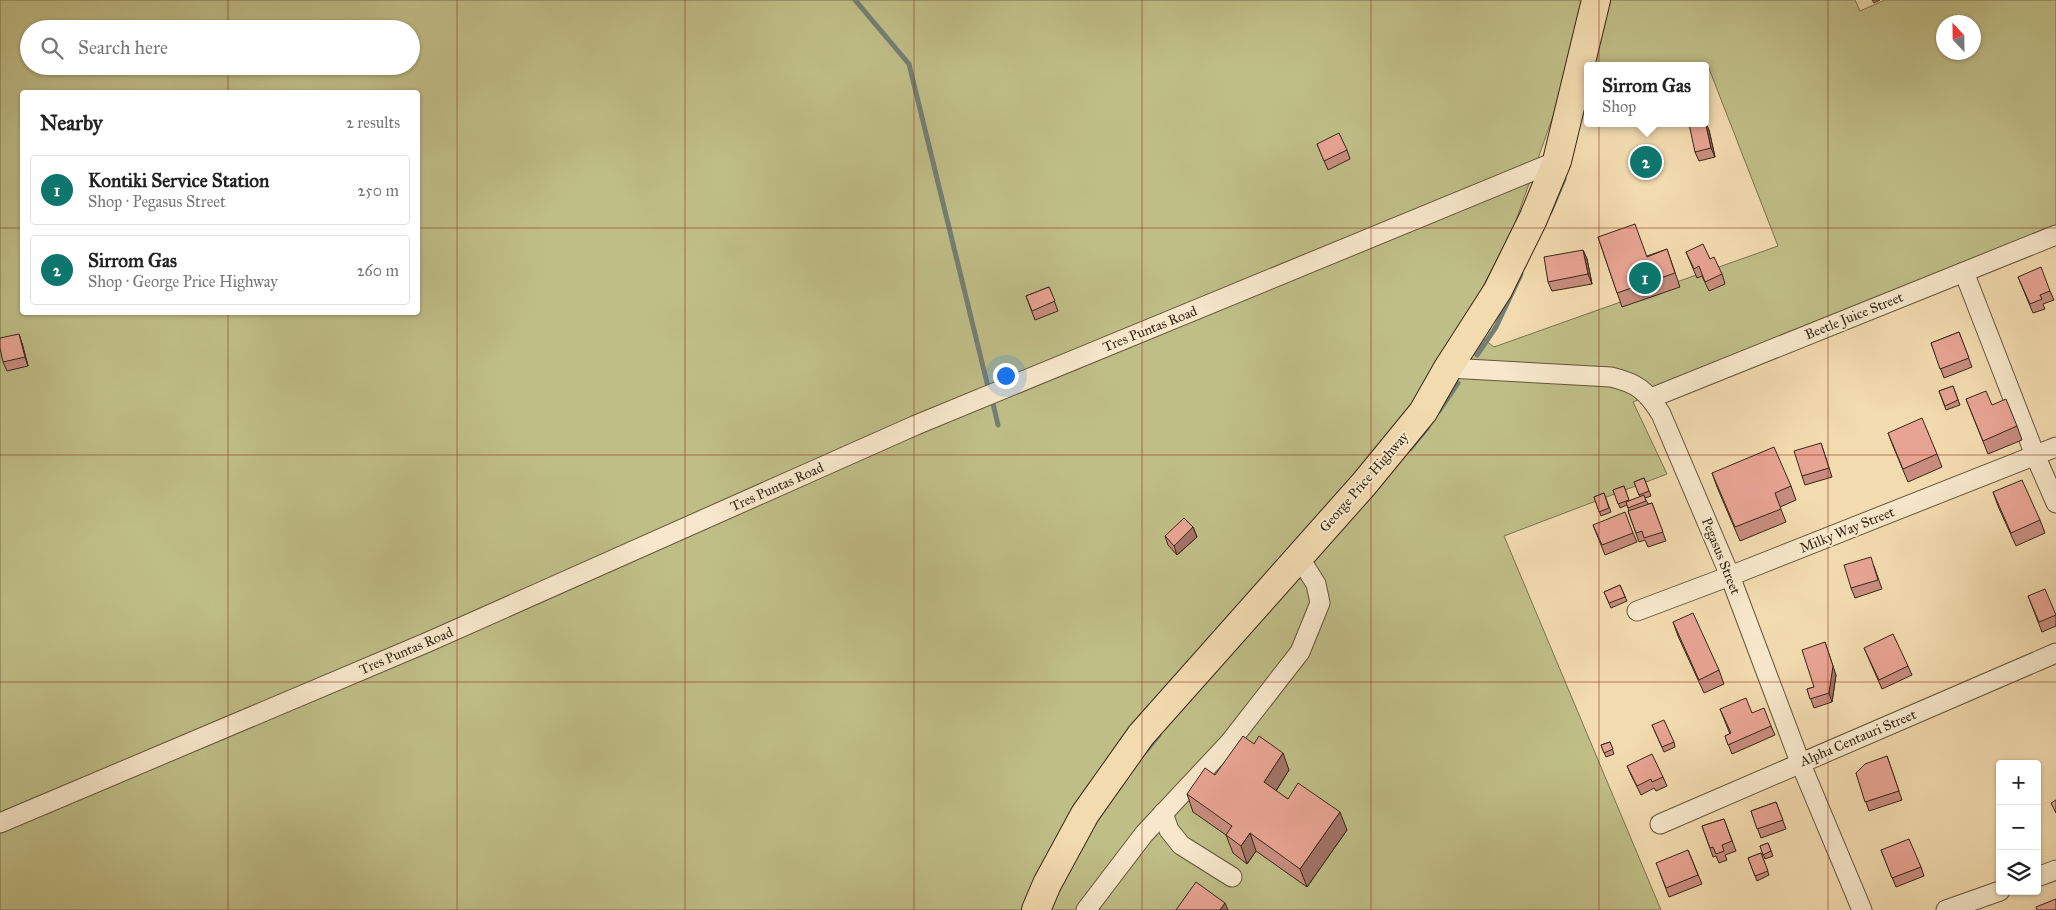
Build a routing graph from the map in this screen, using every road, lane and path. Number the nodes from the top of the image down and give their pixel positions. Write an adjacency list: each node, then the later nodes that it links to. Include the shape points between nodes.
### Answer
1 (1596, 0): 2 (highway, George Price Highway)
2 (1557, 161): 5 (highway, George Price Highway, via 1498,290); 16 (street, Tres Puntas Road, via 916,425 428,642)
3 (2056, 235): 4 (street, Beetle Juice Street)
4 (1964, 272): 6 (street, Beetle Juice Street); 8 (street)
5 (1448, 368): 6 (street, Pegasus Street, via 1611,376 1628,381); 10 (highway, George Price Highway, via 1423,412)
6 (1651, 398): 11 (street, Pegasus Street, via 1661,414)
7 (2056, 447): 8 (street, Milky Way Street)
8 (2035, 455): 9 (street); 11 (street, Milky Way Street)
9 (2056, 503)
10 (1299, 557): 15 (street, via 1316,584 1320,603 1300,652 1230,742); 22 (highway, George Price Highway, via 1141,736 1085,814)
11 (1730, 576): 12 (street, Milky Way Street); 14 (street, Pegasus Street)
12 (1637, 611)
13 (2056, 653): 14 (street, Alpha Centauri Street)
14 (1800, 762): 17 (street, Alpha Centauri Street); 24 (street, Pegasus Street)
15 (1163, 813): 20 (street, via 1168,830 1181,845); 23 (street)
16 (0, 822)
17 (1660, 824)
18 (2056, 870): 19 (street)
19 (2041, 876)
20 (1232, 877)
21 (1996, 891): 25 (street)
22 (1036, 910)
23 (1086, 910)
24 (1862, 910)
25 (1946, 910)

